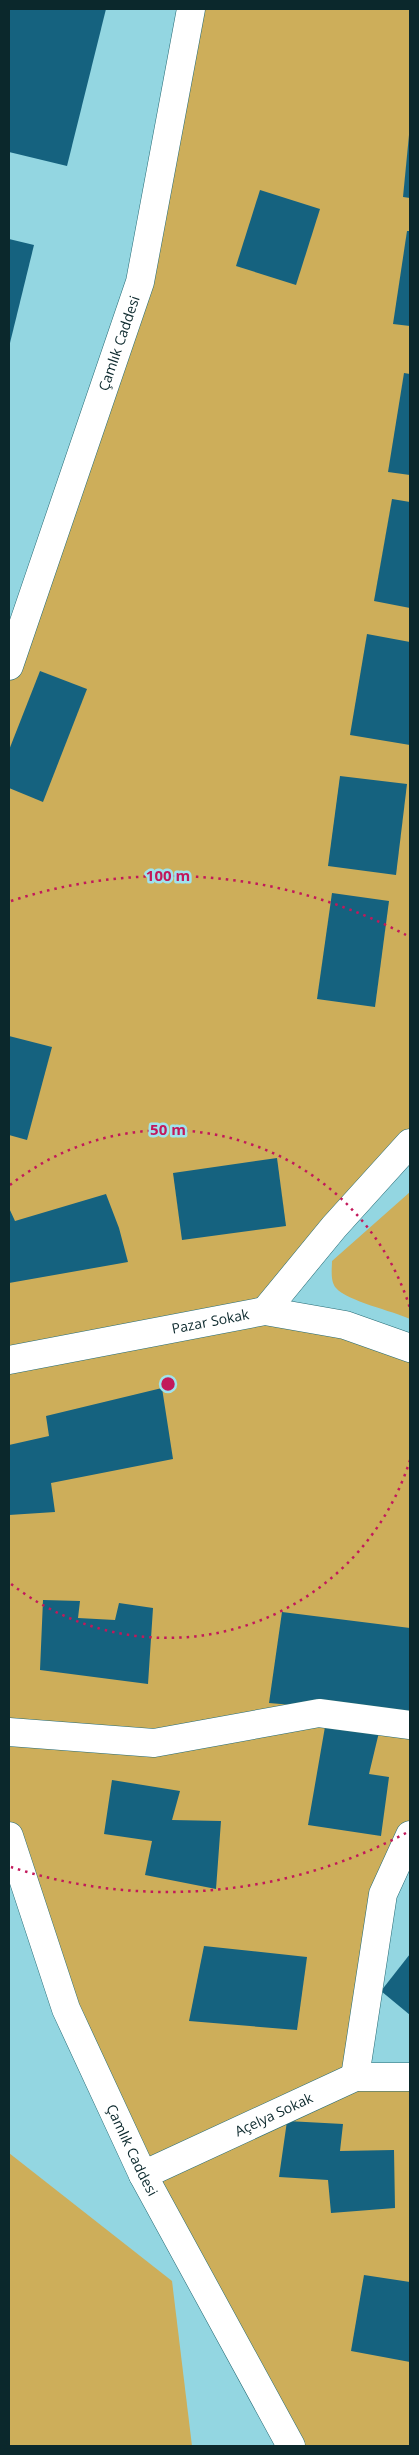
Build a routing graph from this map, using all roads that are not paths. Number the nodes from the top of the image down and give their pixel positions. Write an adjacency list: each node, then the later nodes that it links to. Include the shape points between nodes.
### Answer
1 (191, 9): 2 (street, Çamlık Caddesi, via 140,282)
2 (9, 666)
3 (410, 1143): 4 (street, via 334,1227)
4 (265, 1311): 5 (street, Pazar Sokak, via 345,1326); 6 (street, Pazar Sokak)
5 (410, 1348)
6 (9, 1360)
7 (410, 1725): 8 (street, via 319,1713 154,1743)
8 (9, 1732)
9 (9, 1836): 13 (street, Çamlık Caddesi, via 66,2009)
10 (410, 1836): 12 (street, via 383,1894)
11 (410, 2077): 12 (street, Açelya Sokak)
12 (355, 2078): 13 (street, Açelya Sokak)
13 (143, 2175): 14 (street, Çamlık Caddesi)
14 (291, 2446)

